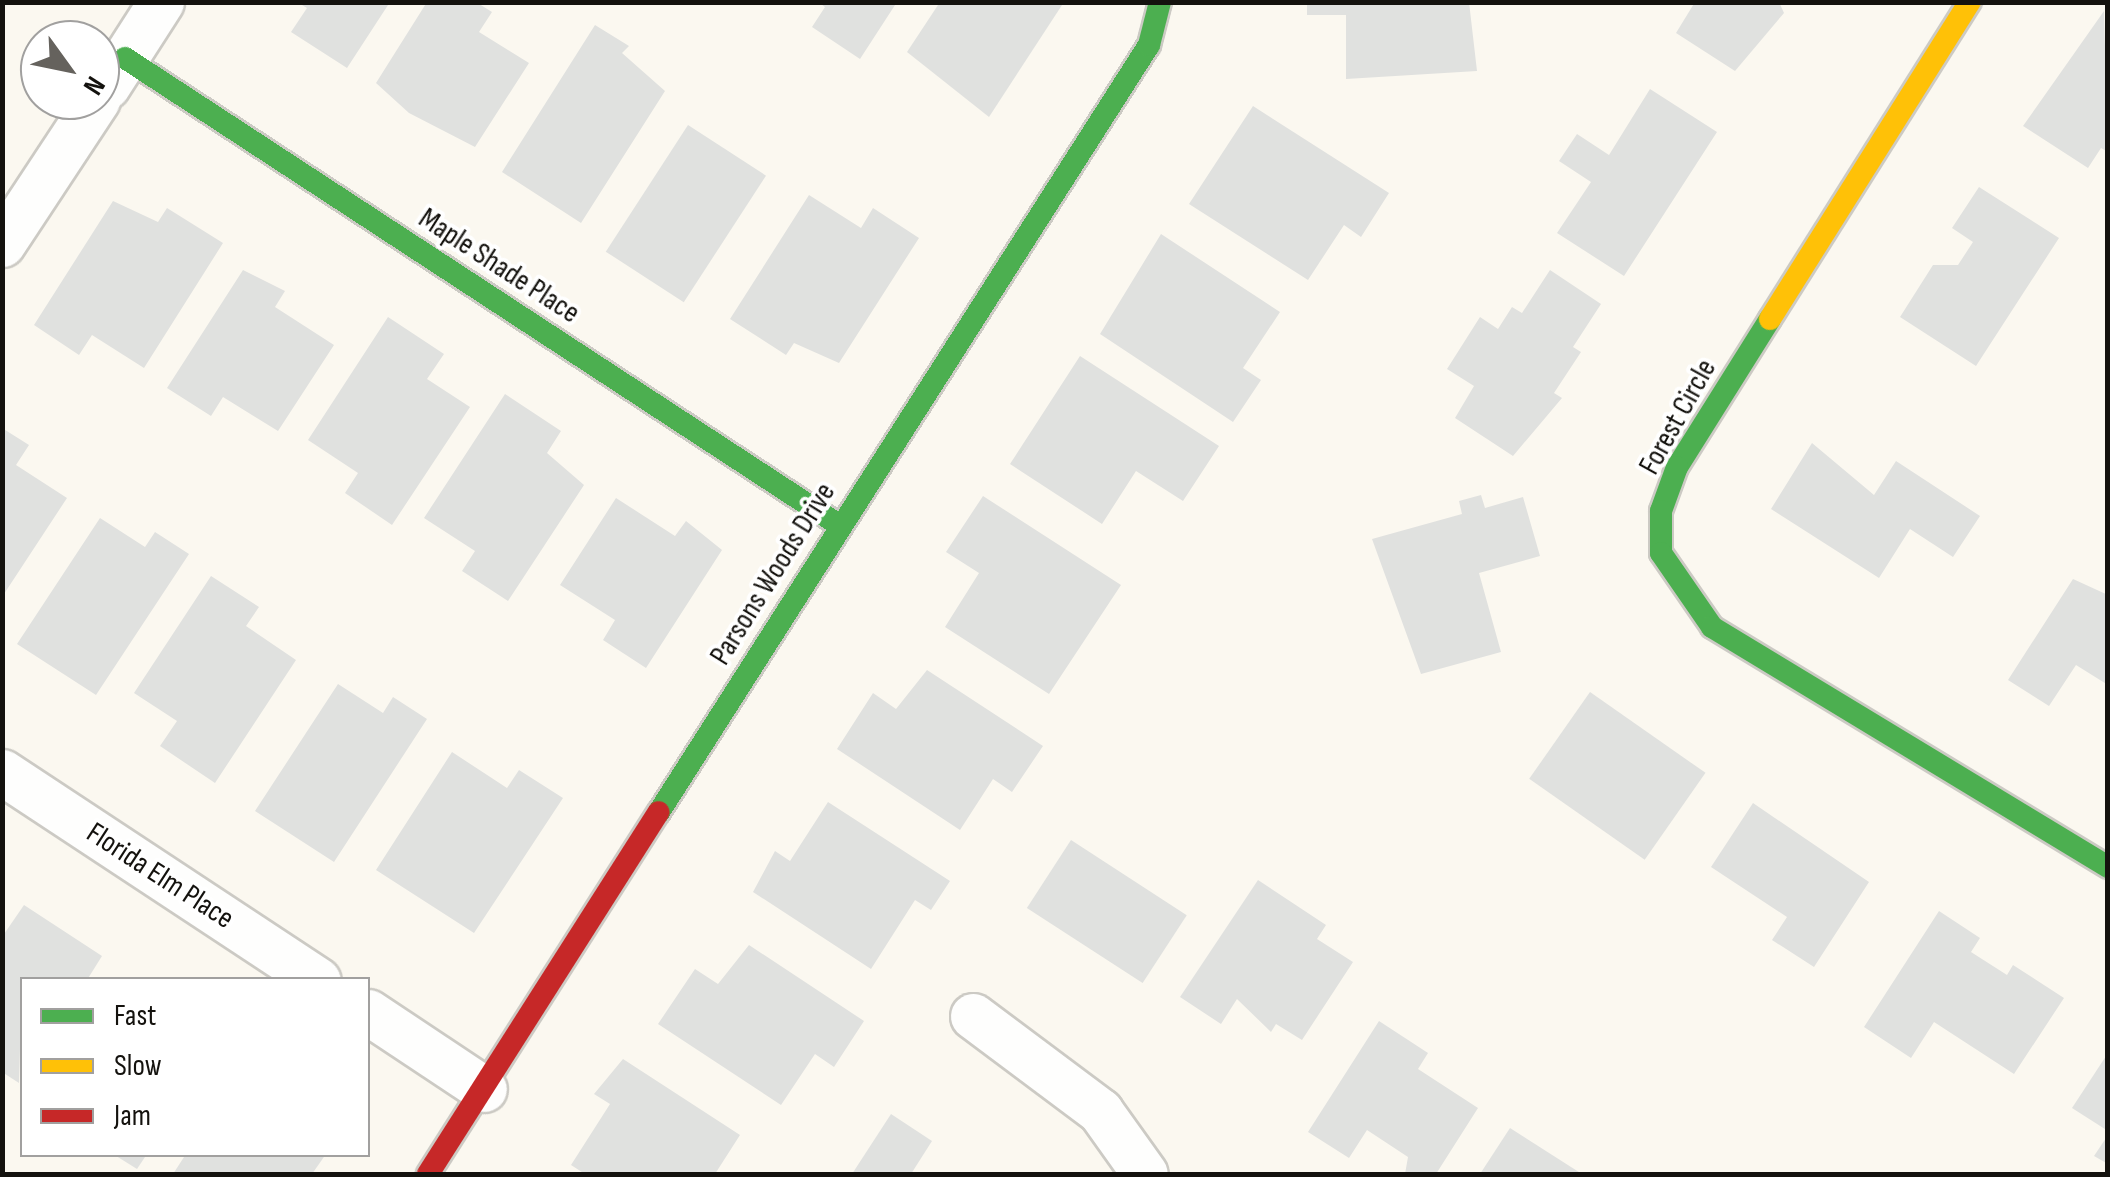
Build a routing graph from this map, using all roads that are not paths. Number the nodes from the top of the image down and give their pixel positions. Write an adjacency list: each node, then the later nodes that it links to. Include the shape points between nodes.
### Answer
1 (161, 2): 4 (street)
2 (1160, 2): 8 (street, Parsons Woods Drive, via 1149,44)
3 (1970, 2): 10 (street, Forest Circle, via 1677,467 1662,511 1662,553 1712,626)
4 (125, 58): 5 (street); 8 (street, Maple Shade Place)
5 (120, 66)
6 (84, 120): 7 (street)
7 (2, 244)
8 (839, 525): 14 (street, Parsons Woods Drive)
9 (2, 772): 11 (street, Florida Elm Place)
10 (2108, 867)
11 (313, 977)
12 (370, 1013): 14 (street)
13 (973, 1016): 16 (street, via 1100,1111)
14 (484, 1089): 15 (street, Parsons Woods Drive)
15 (428, 1174)
16 (1145, 1174)

